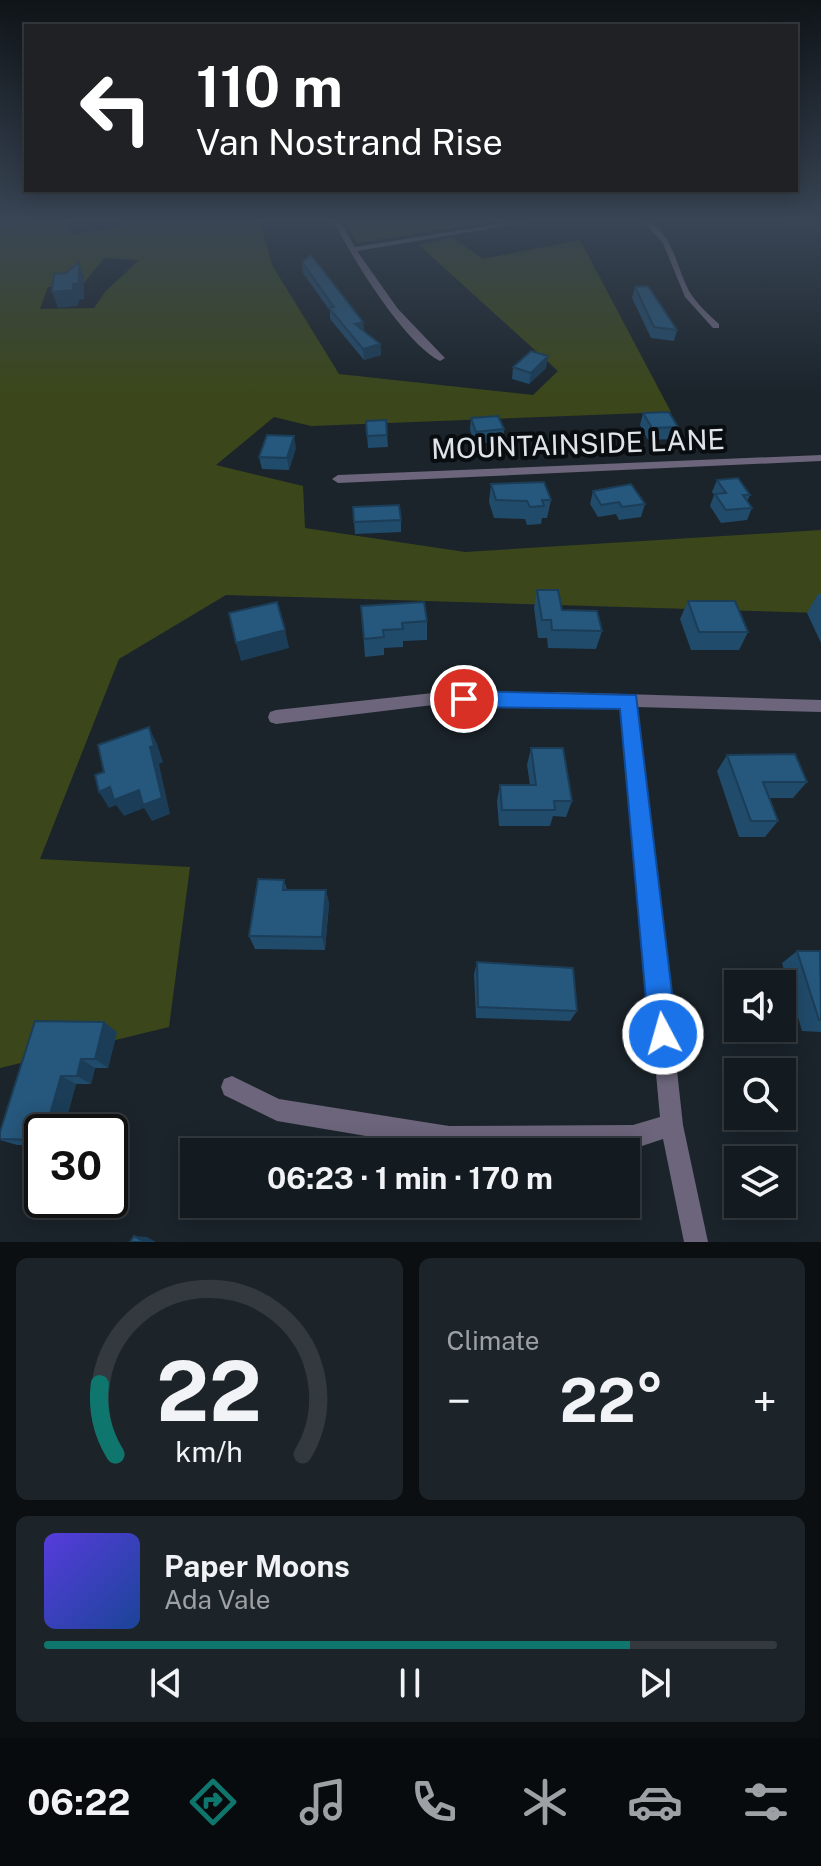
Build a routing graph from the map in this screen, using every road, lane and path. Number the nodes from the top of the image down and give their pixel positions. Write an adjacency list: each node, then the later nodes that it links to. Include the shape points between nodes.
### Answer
1 (370, 278): 4 (street)
2 (680, 278): 3 (street, via 694,304)
3 (716, 326)
4 (440, 358)
5 (821, 458): 6 (street, MOUNTAINSIDE LANE)
6 (338, 479)
7 (629, 701): 8 (street); 9 (street, via 433,699); 11 (street)
8 (821, 706)
9 (276, 717)
10 (232, 1087): 11 (street, via 277,1110 449,1138 633,1137)
11 (672, 1125): 12 (street)
12 (696, 1242)

